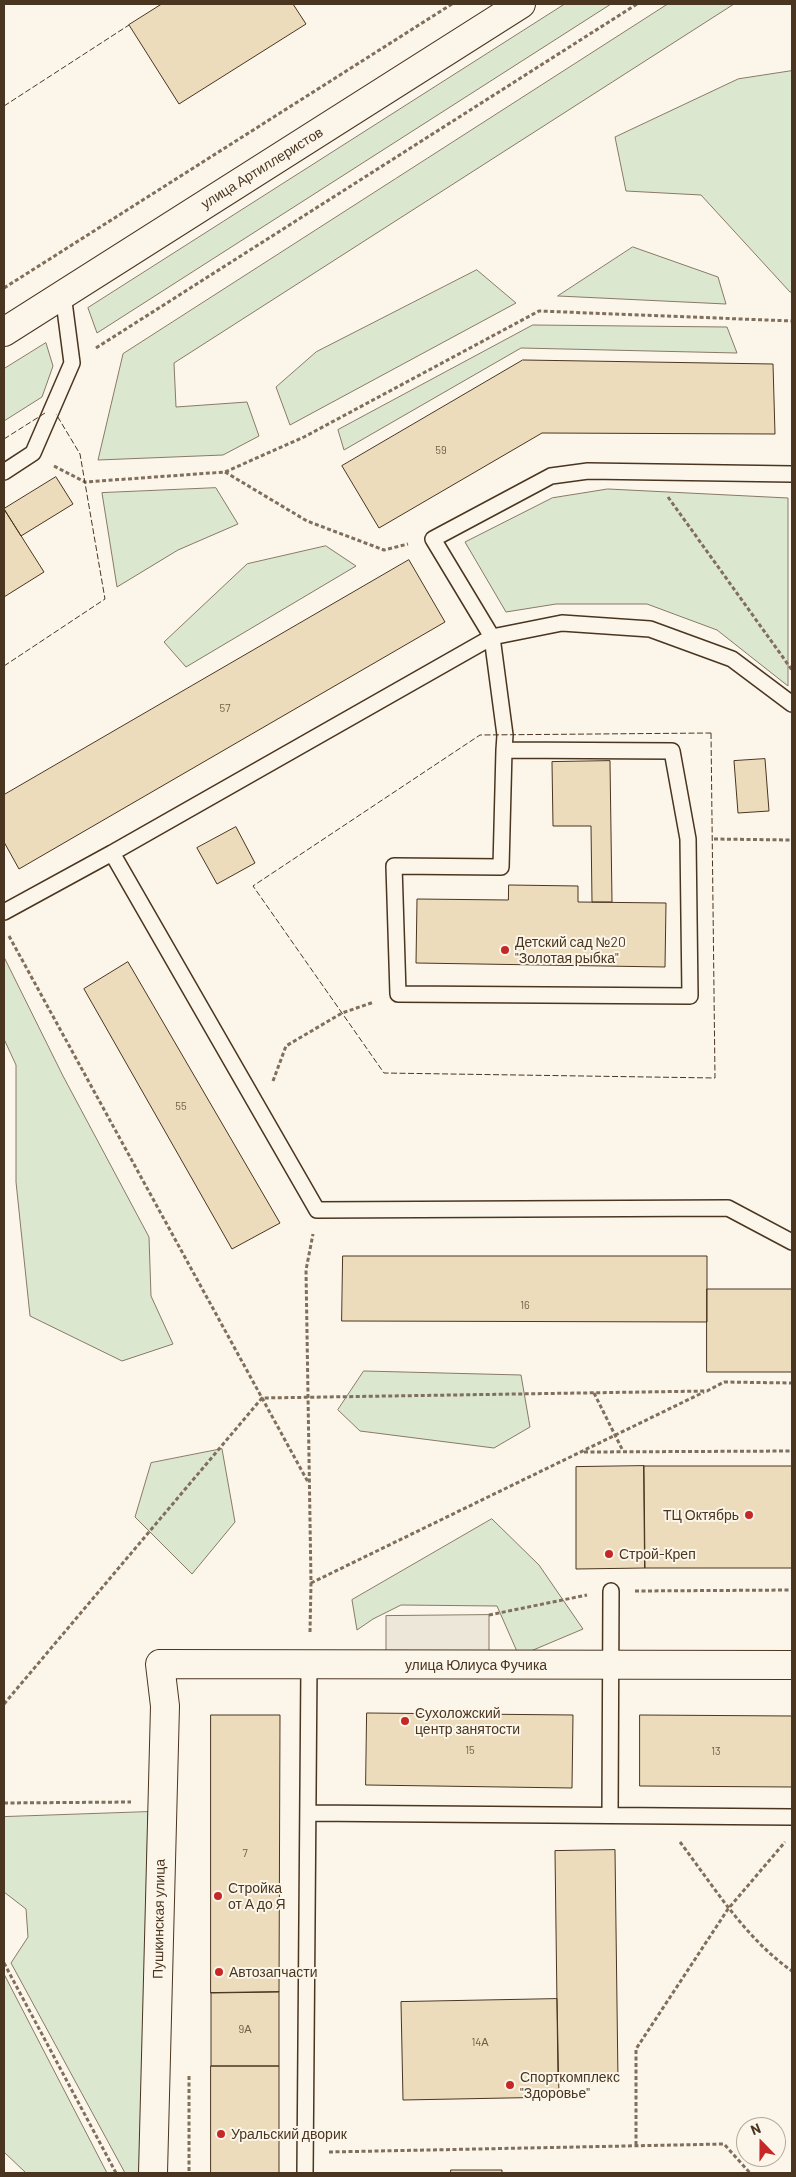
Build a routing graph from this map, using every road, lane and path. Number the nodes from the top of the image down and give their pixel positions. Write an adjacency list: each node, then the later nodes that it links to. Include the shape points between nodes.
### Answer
1 (452, 4): 4 (path)
2 (521, 4): 5 (street, улица Артиллеристов)
3 (636, 4): 8 (path)
4 (4, 288)
5 (64, 294): 7 (street, улица Артиллеристов); 8 (lane)
6 (792, 321): 11 (path, via 539,311 304,437)
7 (4, 332)
8 (72, 363): 10 (lane, via 33,453)
9 (55, 466): 11 (path, via 85,482)
10 (4, 472)
11 (225, 472): 14 (path, via 307,522 384,550)
12 (650, 472): 13 (lane); 14 (lane, via 588,471 550,476); 16 (path)
13 (792, 474)
14 (433, 539): 15 (lane)
15 (492, 637): 17 (lane, via 562,623 650,629 732,659); 18 (lane, via 505,735); 21 (lane)
16 (792, 670)
17 (792, 704)
18 (504, 750): 19 (lane, via 672,751); 24 (lane, via 501,867 394,866)
19 (688, 839): 20 (path); 24 (lane, via 690,996)
20 (792, 840)
21 (112, 853): 22 (lane); 25 (lane)
22 (4, 912)
23 (8, 935): 31 (path)
24 (398, 994): 25 (path, via 342,1013 286,1046)
25 (261, 1112): 26 (lane)
26 (317, 1210): 27 (lane, via 728,1208); 32 (path, via 306,1270)
27 (792, 1242)
28 (792, 1383): 29 (path, via 724,1382)
29 (707, 1390): 30 (path); 33 (path)
30 (594, 1393): 32 (path); 33 (path)
31 (262, 1398): 32 (path); 37 (path); 46 (path)
32 (307, 1398): 37 (path)
33 (614, 1436): 34 (path); 36 (path)
34 (623, 1451): 35 (path); 36 (path)
35 (792, 1451)
36 (581, 1452): 38 (path)
37 (308, 1482): 38 (path)
38 (311, 1583): 43 (path)
39 (792, 1590): 40 (path)
40 (611, 1591): 41 (path); 44 (lane)
41 (489, 1615)
42 (160, 1664): 43 (street, улица Юлиуса Фучика); 47 (street, Пушкинская улица, via 165,1706)
43 (309, 1665): 44 (street, улица Юлиуса Фучика); 49 (lane)
44 (611, 1665): 45 (street, улица Юлиуса Фучика); 50 (lane)
45 (792, 1665)
46 (4, 1704)
47 (162, 1801): 48 (path); 60 (street, Пушкинская улица)
48 (4, 1803)
49 (308, 1813): 50 (lane); 58 (lane)
50 (610, 1815): 51 (lane)
51 (659, 1816): 52 (lane); 54 (path)
52 (792, 1816)
53 (786, 1842): 54 (path)
54 (728, 1909): 56 (path); 57 (path, via 636,2049)
55 (4, 1963): 59 (path)
56 (792, 1971)
57 (636, 2146): 58 (path); 62 (path, via 724,2144)
58 (306, 2153): 61 (lane)
59 (116, 2173)
60 (153, 2173)
61 (305, 2173)
62 (750, 2173)

